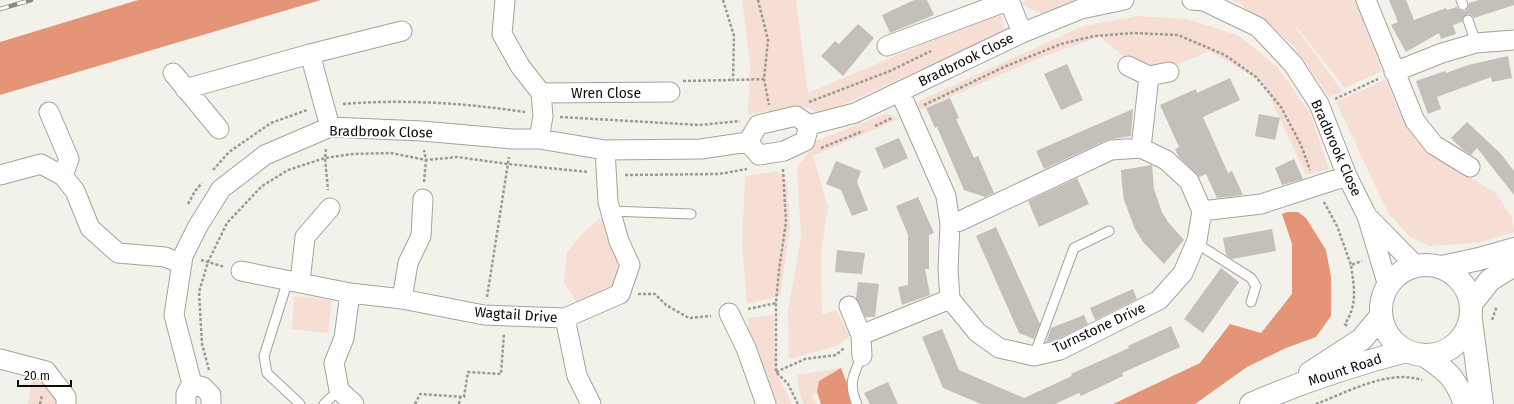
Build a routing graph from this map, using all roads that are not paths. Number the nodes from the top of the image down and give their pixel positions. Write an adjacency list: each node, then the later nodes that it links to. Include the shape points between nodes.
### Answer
1 (505, 0): 21 (street, via 502,34 520,66)
2 (1010, 0): 8 (street); 11 (street)
3 (1124, 0): 8 (street, Bradbrook Close, via 1082,9)
4 (1192, 0): 33 (street, Bradbrook Close, via 1204,1 1258,27 1293,64 1319,104)
5 (1366, 0): 15 (street)
6 (1468, 20): 10 (lane)
7 (402, 31): 12 (street)
8 (1022, 33): 20 (street, Bradbrook Close)
9 (1514, 40): 10 (street)
10 (1476, 43): 15 (street)
11 (888, 46)
12 (310, 54): 18 (street); 24 (street)
13 (1128, 66): 17 (street)
14 (1170, 72): 17 (street)
15 (1394, 72): 30 (street, via 1415,121 1434,145)
16 (173, 73): 18 (street)
17 (1149, 76): 28 (street)
18 (185, 89): 25 (street)
19 (670, 92): 21 (street, Wren Close)
20 (900, 92): 23 (street, Bradbrook Close, via 855,113); 40 (street, via 946,196)
21 (541, 93): 26 (street, via 543,116)
22 (49, 112): 32 (street, via 69,159)
23 (809, 126): 27 (street, via 796,116 774,120 758,125); 27 (street, via 805,141 784,151 759,155)
24 (330, 128): 26 (street, Bradbrook Close); 44 (street, Bradbrook Close, via 265,154 221,189 198,226)
25 (219, 130)
26 (538, 139): 29 (street, Bradbrook Close)
27 (748, 142): 29 (street, Bradbrook Close, via 701,149)
28 (1141, 148): 37 (street, via 1166,160 1189,182); 40 (street, via 1111,150)
29 (605, 150): 36 (street, via 608,202)
30 (1470, 167)
31 (0, 175): 32 (street, via 41,164)
32 (63, 176): 44 (street, via 75,191 90,228 118,253)
33 (1347, 176): 37 (street, via 1261,204); 39 (street, Bradbrook Close)
34 (423, 199): 52 (street, via 421,236 408,263)
35 (330, 208): 49 (street, via 305,237)
36 (611, 211): 38 (lane); 59 (street, Wagtail Drive, via 619,241 630,265 620,294)
37 (1202, 211): 42 (street, Turnstone Drive)
38 (691, 214)
39 (1367, 216): 46 (street, Bradbrook Close); 50 (street, Bradbrook Close)
40 (950, 224): 53 (street)
41 (1109, 231): 63 (lane, via 1074,248)
42 (1196, 243): 54 (lane, via 1251,278 1256,286); 63 (street, Turnstone Drive, via 1183,273 1159,300 1060,350)
43 (1514, 249): 47 (street)
44 (182, 260): 65 (street, Bradbrook Close, via 174,315)
45 (1514, 265): 56 (street, via 1490,280)
46 (1416, 266): 47 (street, via 1429,264); 50 (street, via 1400,273)
47 (1442, 267): 56 (street, via 1456,276 1466,288)
48 (241, 271): 49 (street, Wagtail Drive)
49 (294, 281): 51 (street, Wagtail Drive); 71 (lane, via 264,356 267,372)
50 (1388, 286): 58 (street, via 1382,300)
51 (350, 293): 52 (street, Wagtail Drive); 66 (street, via 344,338 334,363)
52 (402, 299): 59 (street, Wagtail Drive, via 484,315)
53 (950, 300): 60 (street); 63 (street, Turnstone Drive, via 977,332 999,348)
54 (1251, 302)
55 (849, 306): 60 (street)
56 (1471, 312): 61 (street, via 1466,332 1449,350 1438,354); 79 (street)
57 (729, 313): 75 (street, via 746,348)
58 (1381, 316): 61 (street, via 1385,330 1394,342); 67 (street, Mount Road, via 1362,339)
59 (565, 318): 74 (street, via 577,376)
60 (861, 335): 62 (street)
61 (1416, 353): 67 (street, Mount Road, via 1376,359); 78 (street, via 1450,373)
62 (862, 356): 76 (lane, via 853,374 851,386)
63 (1034, 356)
64 (0, 359): 68 (street, via 46,371 66,397)
65 (192, 384): 69 (street, via 186,394); 70 (street, via 203,387 211,395)
66 (339, 390): 72 (lane); 73 (street)
67 (1284, 390): 77 (street, Mount Road)
68 (66, 404)
69 (186, 404)
70 (211, 404)
71 (300, 404)
72 (324, 404)
73 (354, 404)
74 (591, 404)
75 (766, 404)
76 (857, 404)
77 (1251, 404)
78 (1465, 404)
79 (1482, 404)

